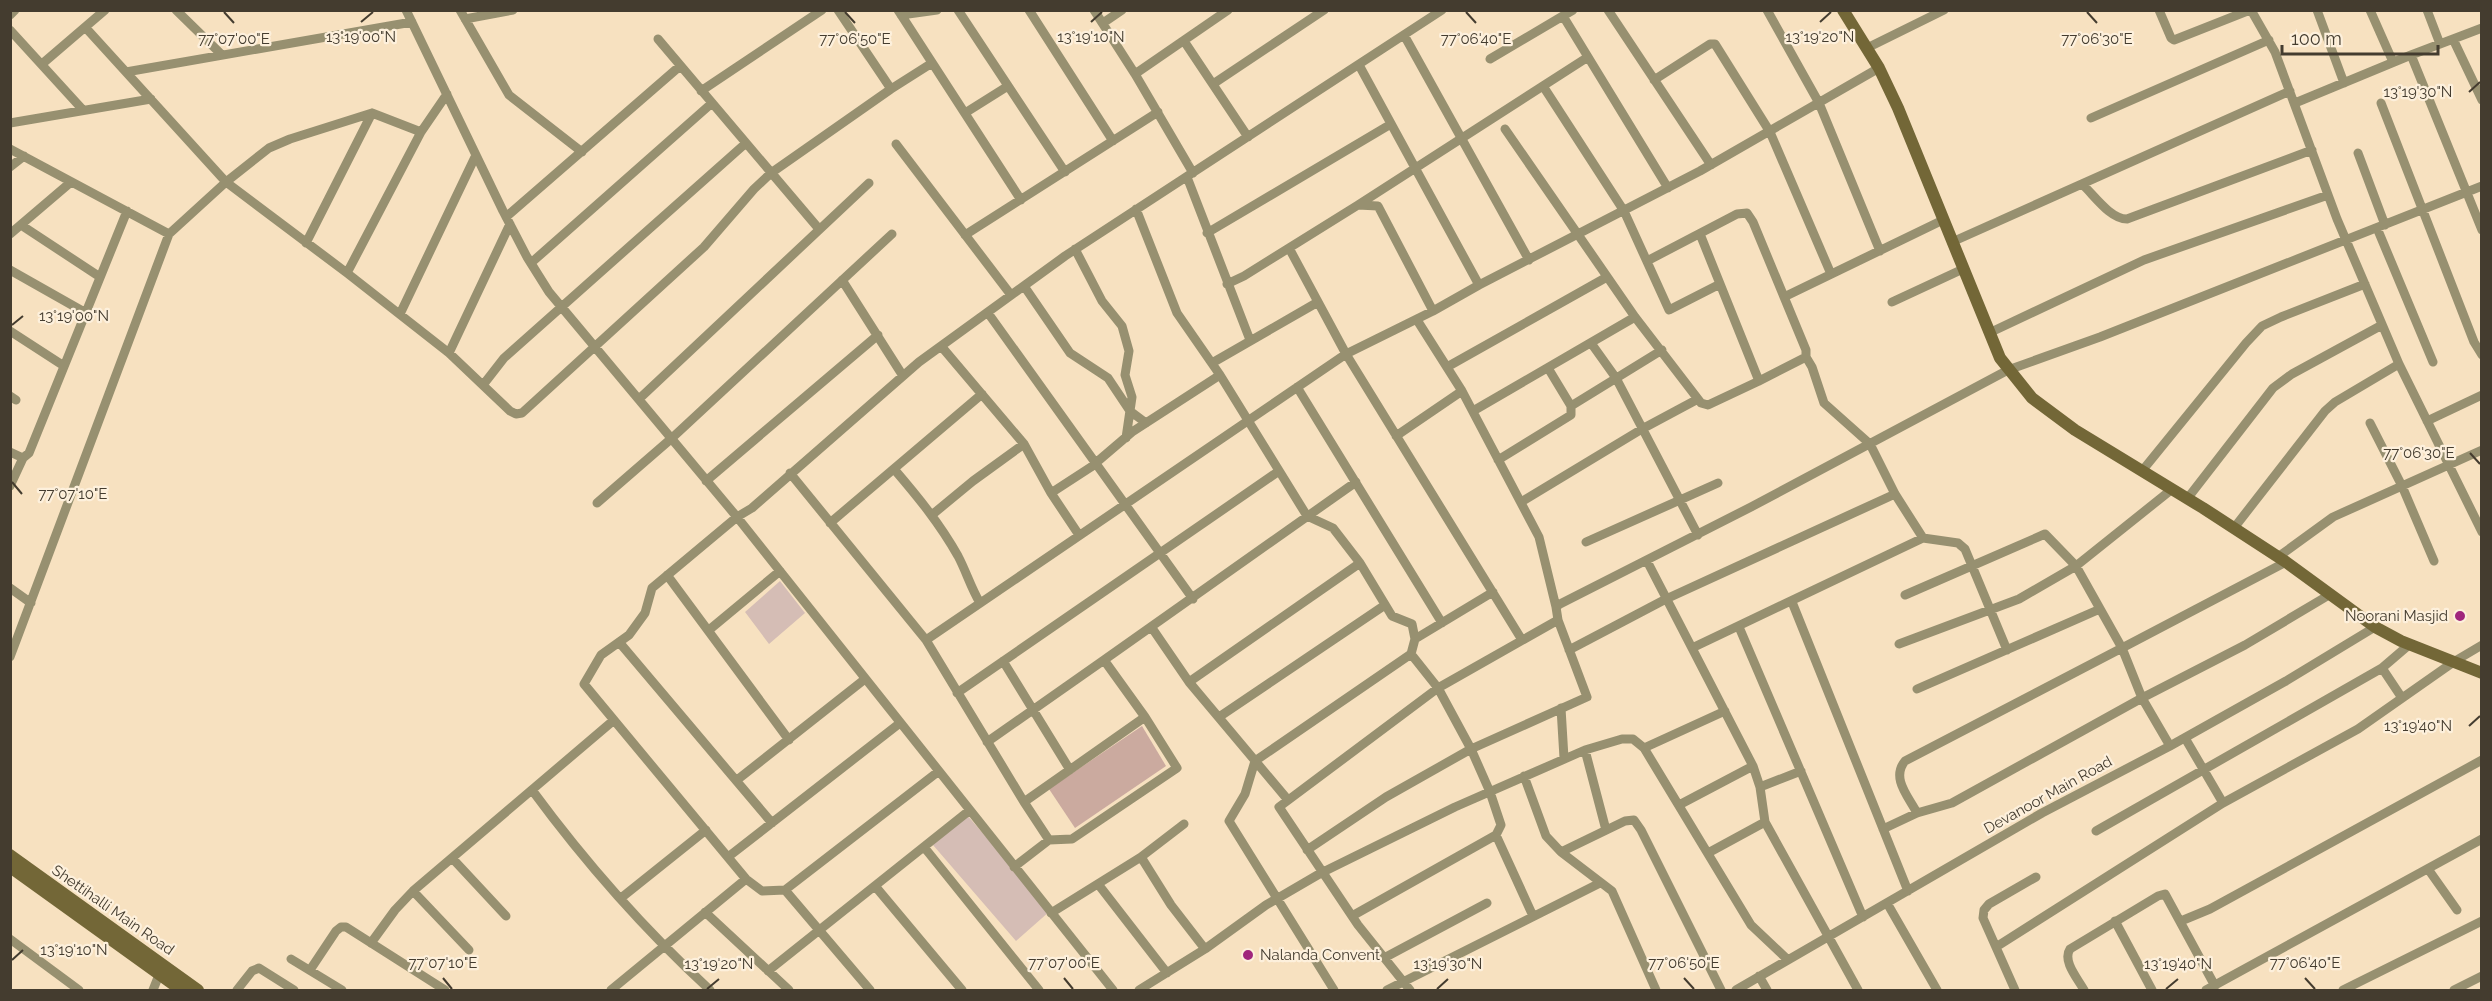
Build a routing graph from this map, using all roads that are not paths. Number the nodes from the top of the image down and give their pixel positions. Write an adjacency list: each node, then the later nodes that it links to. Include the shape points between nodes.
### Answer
1 (15, 10): 27 (street)
2 (105, 10): 31 (street)
3 (513, 10): 28 (street)
4 (822, 10): 59 (street)
5 (838, 10): 58 (street)
6 (938, 10): 25 (street)
7 (958, 10): 56 (street)
8 (1029, 10): 80 (street)
9 (1094, 10): 30 (street)
10 (1122, 10): 30 (street)
11 (1324, 10): 55 (street)
12 (1442, 10): 34 (street)
13 (1573, 10): 29 (street)
14 (1608, 10): 53 (street)
15 (1767, 10): 65 (street)
16 (1843, 10): 40 (street)
17 (1944, 10): 40 (street)
18 (2159, 10): 19 (street, via 2174,40)
19 (2251, 10): 37 (street)
20 (2317, 10): 54 (street)
21 (2370, 10): 45 (street)
22 (2427, 10): 39 (street)
23 (1225, 11): 38 (street)
24 (182, 12): 41 (street)
25 (900, 13): 46 (street)
26 (409, 14): 41 (street); 61 (street)
27 (10, 15)
28 (462, 15): 85 (street, via 509,95)
29 (1563, 16): 43 (street); 44 (street)
30 (1103, 23): 52 (street)
31 (85, 27): 47 (street); 51 (street)
32 (2481, 28): 36 (street)
33 (10, 30): 47 (street)
34 (1404, 36): 48 (street); 79 (street)
35 (658, 39): 49 (street)
36 (2453, 39): 39 (street); 63 (street)
37 (2269, 40): 60 (street); 72 (street)
38 (1184, 41): 52 (street); 55 (street)
39 (2440, 44): 42 (street)
40 (1867, 48): 50 (street)
41 (222, 55): 51 (street)
42 (2411, 55): 45 (street); 101 (street)
43 (1588, 57): 57 (street); 100 (street)
44 (1490, 59)
45 (2393, 62): 54 (street)
46 (932, 63): 58 (street); 71 (street)
47 (42, 64): 68 (street)
48 (1359, 64): 74 (street); 78 (street)
49 (680, 66): 59 (street); 85 (street)
50 (1879, 68): 65 (street); 110 (street)
51 (126, 72): 62 (street)
52 (1136, 74): 69 (street)
53 (1654, 80): 77 (street, via 1715,44); 89 (street)
54 (2344, 83): 66 (street)
55 (1213, 84): 78 (street)
56 (1008, 86): 71 (street); 92 (street)
57 (1543, 86): 79 (street); 107 (street)
58 (891, 88): 93 (street)
59 (701, 91): 64 (street)
60 (2290, 91): 66 (street); 98 (street)
61 (447, 94): 76 (street); 87 (street)
62 (151, 99): 68 (street); 96 (street)
63 (2481, 100)
64 (712, 103): 81 (street); 130 (street)
65 (1819, 103): 77 (street); 127 (street)
66 (2295, 103): 84 (street)
67 (2381, 103): 108 (street)
68 (83, 111): 73 (street)
69 (1158, 112): 80 (street); 94 (street)
70 (372, 113): 76 (street); 96 (street, via 269,148); 124 (street)
71 (965, 113): 103 (street)
72 (2091, 118)
73 (10, 123)
74 (1391, 124): 91 (street); 115 (street)
75 (1505, 129): 121 (street)
76 (421, 132): 133 (street)
77 (1770, 132): 89 (street); 134 (street)
78 (1248, 137): 94 (street)
79 (1461, 139): 91 (street); 128 (street)
80 (1113, 141): 92 (street)
81 (746, 143): 93 (street); 147 (street)
82 (896, 144): 120 (street)
83 (10, 149): 88 (street)
84 (2312, 150): 98 (street, via 2127,219 2113,214); 102 (street)
85 (582, 152): 109 (street)
86 (2358, 153): 112 (street)
87 (476, 154): 109 (street); 151 (street)
88 (24, 156): 90 (street); 95 (street)
89 (1711, 165): 100 (street)
90 (10, 167)
91 (1415, 168): 104 (street); 141 (street)
92 (1065, 172): 103 (street)
93 (771, 173): 113 (street); 161 (street, via 715,237)
94 (1190, 175): 105 (street); 115 (street)
95 (71, 182): 106 (street); 111 (street)
96 (226, 182): 117 (street); 124 (street)
97 (869, 183): 113 (street)
98 (2082, 184): 123 (street)
99 (2481, 186): 101 (street)
100 (1668, 188): 107 (street)
101 (2466, 192): 108 (street); 114 (street)
102 (2328, 195): 122 (street); 156 (street, via 2135,264)
103 (1020, 200): 120 (street)
104 (1358, 205): 125 (street); 148 (street, via 1378,206)
105 (1136, 209): 126 (street); 168 (street, via 1173,307)
106 (127, 211): 117 (street); 135 (street)
107 (1624, 211): 121 (street); 129 (street)
108 (2423, 211): 112 (street); 165 (street)
109 (508, 220): 130 (street); 163 (street)
110 (1943, 220): 123 (street); 127 (street)
111 (21, 225): 116 (street); 135 (street)
112 (2381, 227): 122 (street); 167 (street)
113 (819, 230): 185 (street)
114 (2481, 230)
115 (1207, 233): 138 (street)
116 (10, 234)
117 (169, 234): 250 (street)
118 (892, 234): 137 (street)
119 (1700, 234): 129 (street); 139 (street); 144 (street, via 1737,214 1747,213)
120 (965, 235): 143 (street)
121 (1577, 235): 128 (street); 136 (street)
122 (2346, 240): 140 (street); 173 (street)
123 (1952, 242): 131 (street)
124 (306, 243): 133 (street)
125 (1289, 248): 138 (street); 145 (street)
126 (1076, 249): 142 (street); 175 (street, via 1102,301 1122,326 1129,351)
127 (1880, 250): 134 (street)
128 (1529, 260): 141 (street)
129 (1647, 261): 139 (street, via 1670,310)
130 (531, 262): 147 (street)
131 (1963, 269): 146 (street); 156 (street)
132 (10, 270): 149 (street)
133 (347, 273): 151 (street)
134 (1831, 274): 144 (street)
135 (100, 277): 149 (street)
136 (1607, 277): 152 (street); 171 (street)
137 (842, 280): 157 (street); 196 (street)
138 (1227, 284): 158 (street)
139 (1720, 284): 179 (street)
140 (2365, 284): 154 (street); 208 (street, via 2262,326)
141 (1479, 285): 148 (street)
142 (1024, 286): 143 (street); 177 (street, via 1070,353)
143 (1011, 295): 150 (street)
144 (1784, 297): 166 (street)
145 (1318, 302): 158 (street); 164 (street)
146 (1892, 302)
147 (562, 307): 161 (street); 180 (street, via 504,358)
148 (1433, 312): 153 (street)
149 (86, 313): 170 (street)
150 (988, 313): 160 (street); 204 (street)
151 (400, 314): 163 (street)
152 (1635, 317): 159 (street); 162 (street)
153 (1417, 320): 164 (street); 171 (street)
154 (2382, 326): 169 (street); 218 (street, via 2273,388)
155 (10, 331): 170 (street)
156 (1989, 333): 173 (street)
157 (878, 335): 174 (street); 210 (street)
158 (1250, 340): 168 (street)
159 (1591, 343): 172 (street); 178 (street)
160 (941, 346): 174 (street); 183 (street)
161 (595, 347): 180 (street, via 522,413 510,411); 185 (street)
162 (1662, 350): 178 (street); 186 (street)
163 (449, 353): 180 (street)
164 (1346, 354): 181 (street); 195 (street)
165 (2481, 355)
166 (1806, 357): 179 (street); 199 (street, via 1824,403)
167 (2433, 362)
168 (1212, 363): 176 (street)
169 (2399, 364): 191 (street); 228 (street, via 2325,411)
170 (64, 366): 202 (street, via 29,453)
171 (1447, 367): 182 (street)
172 (1548, 368): 187 (street); 189 (street)
173 (2008, 370): 199 (street); 208 (street, via 2032,398)
174 (903, 375): 209 (street)
175 (1125, 375): 177 (street); 188 (street, via 1132,398)
176 (1220, 375): 190 (street); 192 (street)
177 (1108, 378): 188 (street)
178 (1616, 378): 187 (street); 194 (street)
179 (1759, 381): 186 (street, via 1708,405)
180 (483, 386)
181 (1297, 387): 190 (street); 211 (street)
182 (1462, 391): 189 (street); 195 (street)
183 (982, 394): 198 (street); 206 (street)
184 (2481, 394): 191 (street)
185 (639, 399): 196 (street)
186 (1698, 399): 194 (street)
187 (1571, 406): 203 (street, via 1571,415 1564,421)
188 (1130, 411): 192 (street); 197 (street)
189 (1473, 411): 203 (street)
190 (1248, 421): 207 (street); 222 (street)
191 (2427, 421): 205 (street)
192 (1146, 423): 197 (street)
193 (2370, 423): 214 (street)
194 (1642, 429): 219 (street); 220 (street)
195 (1396, 436): 244 (street)
196 (672, 438): 210 (street); 221 (street)
197 (1126, 438): 204 (street)
198 (1024, 444): 216 (street); 223 (street)
199 (1870, 444): 217 (street); 230 (street)
200 (2481, 450): 205 (street)
201 (10, 452): 202 (street)
202 (23, 458): 213 (street)
203 (1498, 459): 220 (street)
204 (1095, 464): 216 (street); 222 (street)
205 (2449, 465): 214 (street); 224 (street)
206 (894, 469): 223 (street); 227 (street)
207 (1279, 471): 225 (street); 234 (street)
208 (2142, 471): 215 (street)
209 (790, 473): 226 (street); 227 (street)
210 (706, 481): 226 (street)
211 (1356, 482): 225 (street); 257 (street)
212 (1718, 483): 219 (street)
213 (10, 486)
214 (2402, 486): 235 (street, via 2333,517); 237 (street)
215 (2172, 490): 218 (street); 240 (street)
216 (1051, 493): 231 (street)
217 (1895, 494): 232 (street); 248 (street)
218 (2187, 499): 228 (street)
219 (1680, 500): 230 (street); 233 (street)
220 (1521, 502): 253 (street, via 1542,547)
221 (597, 503)
222 (1125, 505): 231 (street); 234 (street)
223 (933, 514): 251 (street)
224 (2478, 514): 229 (street)
225 (1307, 516): 238 (street, via 1333,528); 247 (street)
226 (737, 517): 241 (street); 242 (street)
227 (830, 523): 263 (street)
228 (2234, 528): 235 (street)
229 (2481, 532)
230 (1698, 535): 236 (street)
231 (1079, 536): 251 (street)
232 (1923, 538): 239 (street, via 1962,545); 249 (street)
233 (1586, 542)
234 (1160, 553): 247 (street); 276 (street)
235 (2282, 560): 246 (street); 270 (street)
236 (1647, 561): 248 (street); 253 (street)
237 (2434, 561)
238 (1359, 562): 252 (street); 281 (street)
239 (1973, 566): 240 (street, via 2045,534); 245 (street); 255 (street)
240 (2076, 566): 254 (street); 255 (street)
241 (780, 571): 261 (street); 280 (street)
242 (667, 575): 261 (street); 265 (street, via 652,588 645,614)
243 (10, 588): 250 (street)
244 (1492, 592): 257 (street); 264 (street)
245 (1905, 595)
246 (2329, 595): 259 (street); 285 (street, via 2245,645)
247 (1192, 598): 260 (street)
248 (1666, 599): 269 (street); 271 (street)
249 (1792, 602): 258 (street); 325 (street)
250 (31, 603): 274 (street)
251 (980, 603): 263 (street)
252 (1385, 605): 262 (street, via 1392,616 1412,624); 291 (street)
253 (1556, 607): 256 (street)
254 (2100, 609): 270 (street); 272 (street)
255 (1992, 611): 266 (street); 272 (street)
256 (1558, 620): 264 (street); 271 (street)
257 (1442, 623): 262 (street)
258 (1739, 627): 269 (street); 307 (street)
259 (2375, 627): 267 (street); 294 (street, Devanoor Main Road)
260 (1152, 628): 275 (street); 281 (street)
261 (709, 630): 295 (street)
262 (1414, 639): 273 (street)
263 (926, 640): 284 (street)
264 (1522, 640): 282 (street)
265 (620, 642): 292 (street, via 601,655 584,684); 310 (street)
266 (1899, 644)
267 (2410, 644): 277 (street); 278 (street)
268 (2481, 645): 277 (street)
269 (1692, 648): 289 (street)
270 (2122, 648): 285 (street); 319 (street, via 1905,760 1898,777)
271 (1569, 650): 287 (street, via 1587,697)
272 (2007, 650): 283 (street)
273 (1411, 654): 282 (street); 303 (street)
274 (11, 655)
275 (1104, 660): 288 (street); 290 (street)
276 (1003, 661): 284 (street); 288 (street)
277 (2455, 661): 279 (street); 286 (street)
278 (2382, 668): 286 (street); 308 (street)
279 (2481, 673)
280 (865, 679): 293 (street); 295 (street)
281 (1189, 682): 291 (street)
282 (1438, 688): 299 (street); 314 (street)
283 (1917, 689)
284 (957, 693): 296 (street)
285 (2142, 698): 297 (street); 319 (street, via 1952,803)
286 (2402, 698): 316 (street, via 2358,729)
287 (1561, 708): 299 (street); 301 (street)
288 (1032, 710): 296 (street); 305 (street)
289 (1725, 711): 298 (street); 304 (street)
290 (1145, 717): 305 (street); 328 (street, via 1177,768 1072,838)
291 (1219, 717): 303 (street)
292 (614, 720): 312 (street); 323 (street)
293 (900, 723): 306 (street); 321 (street)
294 (2185, 738): 297 (street, Devanoor Main Road); 308 (street)
295 (789, 740): 310 (street)
296 (987, 742): 315 (street)
297 (2170, 746): 349 (street, Devanoor Main Road, via 2042,813)
298 (1644, 748): 300 (street, via 1633,739 1622,738); 317 (street)
299 (1471, 749): 313 (street); 331 (street, via 1386,797)
300 (1584, 750): 301 (street); 324 (street)
301 (1564, 758): 309 (street)
302 (2481, 760): 362 (street, via 2210,909)
303 (1255, 761): 314 (street); 351 (street, via 1245,794 1229,821)
304 (1754, 766): 311 (street); 317 (street)
305 (1070, 770): 315 (street)
306 (939, 771): 318 (street); 347 (street)
307 (1801, 771): 311 (street); 360 (street)
308 (2204, 771): 316 (street); 326 (street)
309 (1524, 776): 313 (street); 332 (street, via 1546,836)
310 (737, 780): 321 (street)
311 (1760, 787): 320 (street)
312 (532, 790): 337 (street); 350 (street)
313 (1490, 792): 327 (street, via 1501,825); 341 (street)
314 (1288, 800): 331 (street, via 1279,807)
315 (1024, 802): 328 (street)
316 (2223, 803): 369 (street)
317 (1679, 806): 333 (street)
318 (970, 810): 330 (street); 338 (street)
319 (1917, 813): 325 (street)
320 (1765, 822): 333 (street); 365 (street)
321 (772, 823): 335 (street)
322 (1184, 824): 336 (street)
323 (706, 830): 335 (street); 350 (street)
324 (1606, 830): 332 (street); 403 (street, via 1634,820)
325 (1884, 830): 349 (street)
326 (2096, 831)
327 (1496, 835): 358 (street); 359 (street)
328 (1049, 840): 338 (street)
329 (2481, 841): 339 (street)
330 (924, 847): 346 (street); 396 (street)
331 (1306, 850): 341 (street)
332 (1561, 852): 344 (street)
333 (1707, 853): 374 (street, via 1751,925)
334 (10, 855): 340 (street, Shettihalli Main Road)
335 (728, 857): 343 (street)
336 (1142, 857): 345 (street); 370 (street, via 1171,905)
337 (452, 858): 348 (street); 357 (street)
338 (1014, 867): 356 (street)
339 (2428, 869): 354 (street); 382 (street)
340 (15, 870): 378 (street, Shettihalli Main Road); 386 (street, Shettihalli Main Road)
341 (1321, 873): 351 (street); 358 (street)
342 (2036, 877): 369 (street, via 1984,910 1983,918)
343 (746, 879): 347 (street, via 762,891); 355 (street)
344 (1600, 883): 359 (street); 402 (street, via 1612,891)
345 (1098, 884): 356 (street); 377 (street)
346 (875, 886): 364 (street); 395 (street)
347 (785, 890): 364 (street)
348 (413, 891): 367 (street); 371 (street)
349 (1908, 891): 353 (street, Devanoor Main Road)
350 (621, 898): 368 (street)
351 (1278, 898): 370 (street); 399 (street)
352 (1487, 903): 372 (street)
353 (1887, 903): 360 (street, Devanoor Main Road); 407 (street)
354 (2457, 910)
355 (705, 912): 368 (street); 376 (street)
356 (1052, 913): 397 (street)
357 (506, 916)
358 (1352, 916): 372 (street)
359 (1533, 916): 381 (street)
360 (1863, 916): 365 (street, Devanoor Main Road)
361 (2115, 921): 362 (street, via 2165,894); 409 (street, via 2067,954); 410 (street)
362 (2181, 921): 382 (street)
363 (2481, 921): 411 (street)
364 (819, 929): 376 (street); 394 (street)
365 (1827, 937): 374 (street, Devanoor Main Road); 406 (street)
366 (10, 939): 383 (street)
367 (371, 943): 375 (street, via 341,927); 390 (street)
368 (663, 946): 391 (street); 392 (street)
369 (1996, 947): 408 (street)
370 (1205, 949): 377 (street)
371 (469, 950)
372 (1384, 958): 381 (street)
373 (291, 959): 375 (street)
374 (1787, 959): 379 (street, Devanoor Main Road)
375 (310, 970): 389 (street)
376 (768, 971): 393 (street)
377 (1167, 973): 398 (street)
378 (159, 975): 384 (street); 385 (street, Shettihalli Main Road)
379 (1759, 976): 404 (street, Devanoor Main Road); 405 (street)
380 (2481, 976): 412 (street)
381 (1402, 981): 400 (street); 401 (street)
382 (2211, 988)
383 (80, 990)
384 (153, 990)
385 (181, 990)
386 (198, 990)
387 (237, 990): 388 (street, via 259,968)
388 (294, 990)
389 (342, 990)
390 (445, 990)
391 (611, 990)
392 (710, 990)
393 (789, 990)
394 (870, 990)
395 (962, 990)
396 (1039, 990)
397 (1113, 990)
398 (1140, 990)
399 (1334, 990)
400 (1387, 990)
401 (1410, 990)
402 (1656, 990)
403 (1721, 990)
404 (1736, 990)
405 (1767, 990)
406 (1858, 990)
407 (1936, 990)
408 (2015, 990)
409 (2084, 990)
410 (2152, 990)
411 (2343, 990)
412 (2454, 990)

